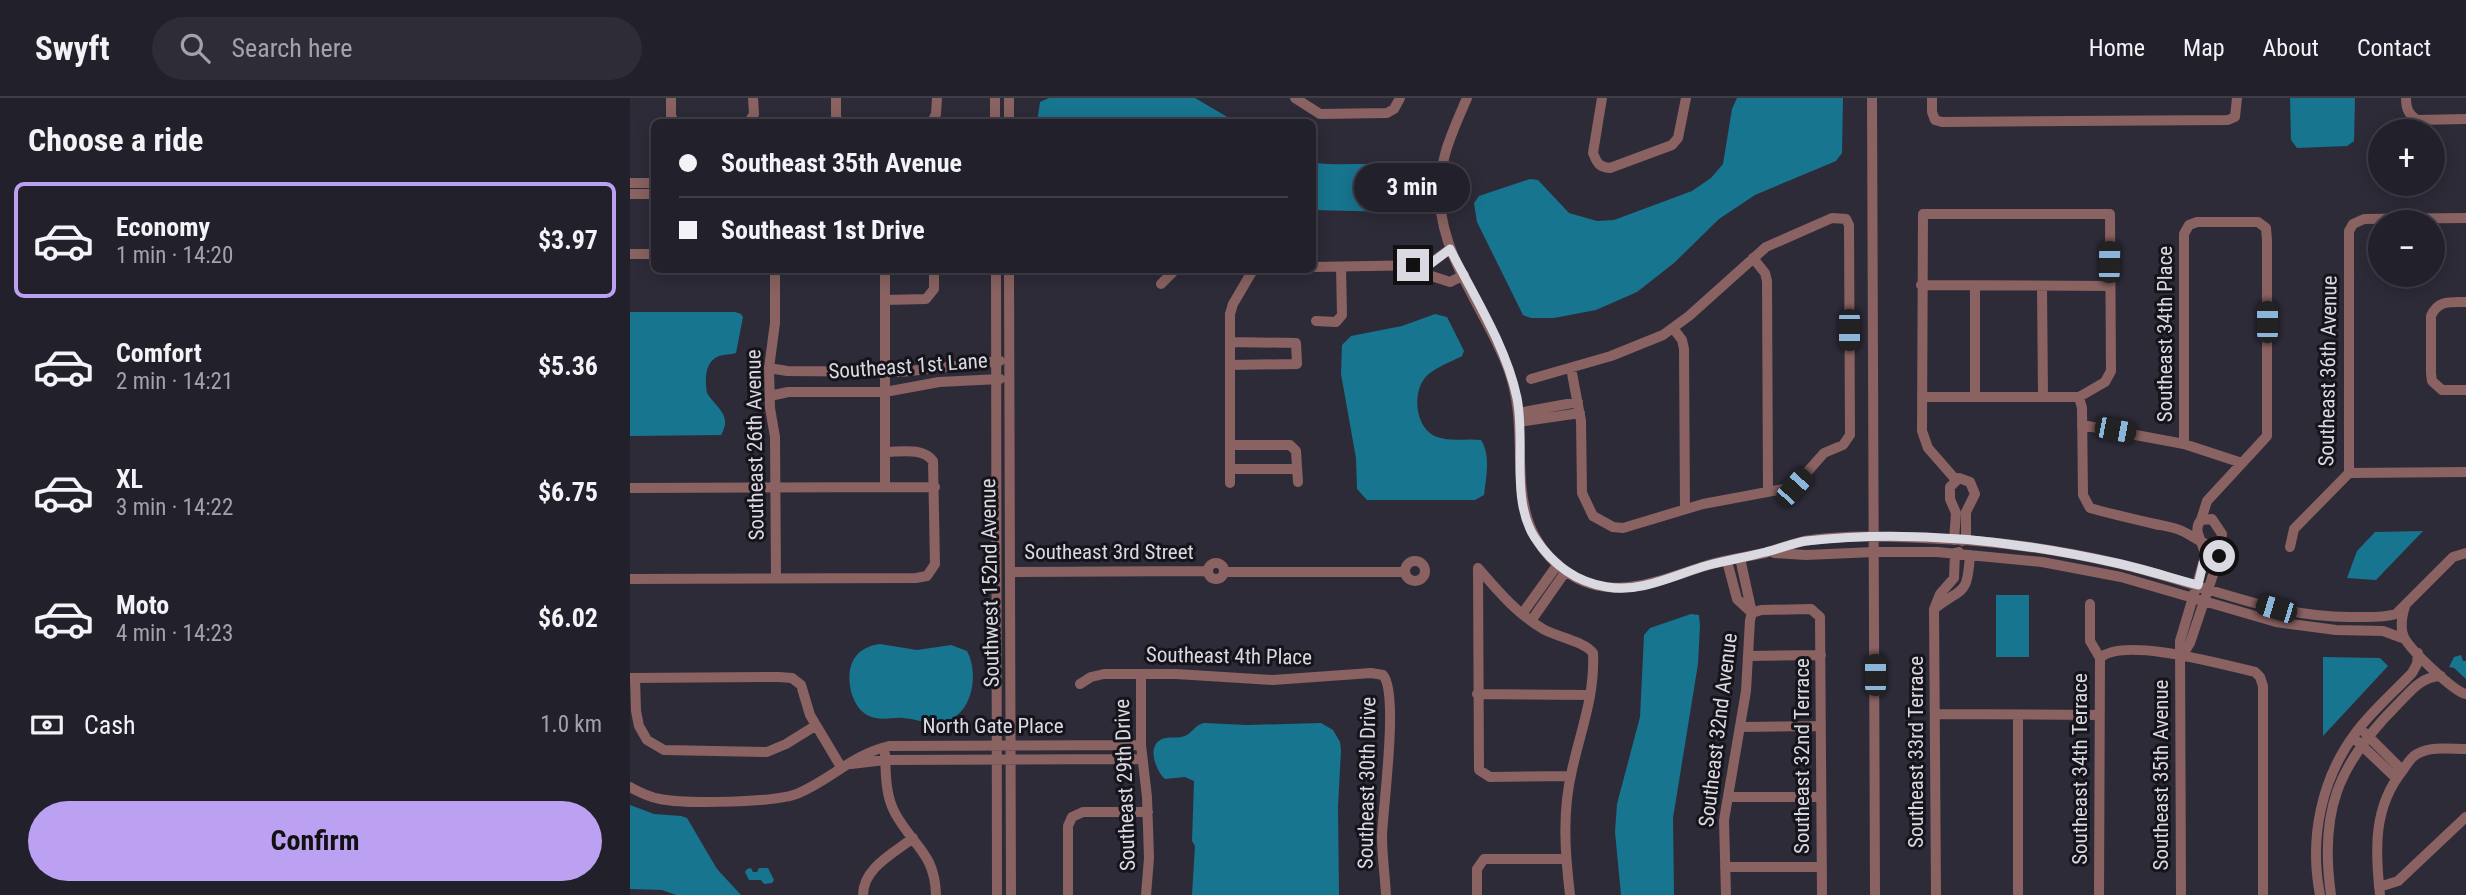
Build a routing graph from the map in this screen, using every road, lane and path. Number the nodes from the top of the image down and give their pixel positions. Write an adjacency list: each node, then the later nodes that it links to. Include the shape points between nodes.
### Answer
1 (671, 98): 16 (street)
2 (753, 98): 17 (street)
3 (836, 98): 18 (street)
4 (937, 98): 19 (street)
5 (995, 98): 20 (street)
6 (1009, 98): 21 (street)
7 (1295, 98): 8 (street, via 1320,114 1387,113)
8 (1400, 98)
9 (1467, 98): 28 (street, via 1440,170 1440,204)
10 (1602, 98): 11 (street, via 1593,153 1602,167 1610,167 1672,145 1678,138)
11 (1686, 98)
12 (1872, 98): 97 (street)
13 (1932, 98): 14 (street, via 1932,113 1942,122 2228,120 2235,117)
14 (2237, 98)
15 (2406, 98): 22 (street, via 2406,107 2417,120)
16 (674, 119)
17 (751, 119)
18 (837, 119)
19 (934, 119)
20 (995, 119)
21 (1009, 119)
22 (2466, 120)
23 (630, 183): 24 (street)
24 (651, 183)
25 (630, 194): 26 (street)
26 (651, 194)
27 (2466, 218): 80 (street, Southeast 36th Avenue, via 2364,219 2349,231)
28 (1450, 249): 34 (street); 42 (street)
29 (630, 254): 30 (street)
30 (651, 254)
31 (1753, 258): 51 (street); 89 (street, via 1767,281); 89 (street, via 1766,247 1832,218 1846,219 1849,225 1850,435 1824,453 1794,487)
32 (1316, 267): 33 (street)
33 (1341, 267): 34 (street); 50 (street, via 1342,315 1336,322)
34 (1428, 270): 42 (street, via 1450,282)
35 (775, 273): 56 (street, Southeast 26th Avenue)
36 (884, 273): 48 (street)
37 (934, 273): 48 (street, via 932,294 920,300)
38 (996, 273): 53 (street, Southwest 152nd Avenue)
39 (1009, 273): 54 (street, Southwest 152nd Avenue)
40 (1172, 273): 43 (street)
41 (1251, 273): 52 (street, via 1233,304)
42 (1464, 275): 72 (street, via 1500,349)
43 (1161, 284)
44 (1921, 285): 45 (street); 47 (street, via 1923,214 2110,214); 68 (street)
45 (1975, 286): 46 (street); 67 (street)
46 (2042, 286): 47 (street); 69 (street)
47 (2108, 286): 70 (street, via 2111,371 2105,382)
48 (885, 300): 59 (street)
49 (2466, 302): 64 (street, via 2442,303 2431,316 2432,381 2442,390)
50 (1316, 321)
51 (1673, 328): 57 (street, via 1640,345); 93 (street, via 1684,349)
52 (1230, 342): 55 (street); 55 (street, via 1296,343 1297,364)
53 (996, 361): 54 (street, Southeast 1st Lane); 58 (street, Southeast 1st Lane); 60 (street, Southwest 152nd Avenue)
54 (1008, 361): 61 (street, Southwest 152nd Avenue)
55 (1230, 365): 75 (street)
56 (769, 368): 59 (street, Southeast 1st Lane); 66 (street, Southeast 26th Avenue)
57 (1571, 368): 62 (street); 71 (street)
58 (911, 370): 59 (street, Southeast 1st Lane); 63 (street)
59 (884, 371): 65 (street)
60 (996, 379): 61 (street, Southeast 1st Lane); 63 (street, Southeast 1st Lane); 150 (street, Southwest 152nd Avenue)
61 (1008, 379): 114 (street, Southwest 152nd Avenue)
62 (1531, 379)
63 (912, 386): 65 (street, Southeast 1st Lane)
64 (2466, 390)
65 (885, 392): 66 (street, Southeast 1st Lane); 76 (street)
66 (770, 396): 85 (street, Southeast 26th Avenue)
67 (1975, 396): 68 (street); 69 (street)
68 (1922, 397): 82 (street, via 1924,440)
69 (2043, 397): 70 (street)
70 (2079, 397): 73 (street)
71 (1579, 407): 72 (street); 93 (street, via 1582,493 1593,516 1623,528)
72 (1519, 417): 113 (street, via 1526,519 1549,557)
73 (2082, 425): 74 (street); 96 (street, via 2083,495 2090,508)
74 (2184, 444): 77 (street); 77 (street, Southeast 34th Place, via 2185,234 2189,225 2197,222 2258,222 2266,228 2267,436)
75 (1230, 445): 78 (street); 79 (street, via 1290,444 1296,451)
76 (885, 452): 86 (street); 87 (street, via 929,455)
77 (2242, 463): 91 (street)
78 (1230, 469): 79 (street); 84 (street)
79 (1297, 469): 83 (street)
80 (2349, 472): 81 (street); 102 (street, Southeast 36th Avenue, via 2294,529)
81 (2466, 472)
82 (1956, 480): 90 (street, via 1950,486); 92 (street, via 1974,487)
83 (1298, 482)
84 (1230, 483)
85 (775, 487): 86 (street); 88 (street); 117 (street, Southeast 26th Avenue)
86 (885, 487): 87 (street)
87 (935, 487): 117 (street, via 932,572 921,578)
88 (630, 488)
89 (1768, 491): 93 (street)
90 (1950, 499): 92 (street); 98 (street)
91 (2210, 499): 94 (street); 95 (street)
92 (1970, 503): 98 (street)
93 (1685, 509)
94 (2214, 520): 95 (street); 101 (street, via 2222,534)
95 (2200, 521): 96 (street); 99 (street, via 2196,532)
96 (2181, 530): 99 (street)
97 (1874, 537): 98 (street); 103 (street, via 1804,541); 104 (street)
98 (1960, 540): 100 (street); 105 (street)
99 (2201, 540): 101 (street, via 2212,546); 109 (street, Southeast 35th Avenue)
100 (1980, 542): 106 (street); 118 (street, via 2118,563)
101 (2221, 543): 110 (street, Southeast 35th Avenue)
102 (2290, 547)
103 (1766, 552): 104 (street); 111 (street)
104 (1874, 552): 105 (street); 186 (street)
105 (1937, 552): 106 (street)
106 (1955, 553): 108 (street); 124 (street, via 1954,578)
107 (2466, 553): 122 (street, via 2453,557)
108 (1970, 555): 120 (street, via 2042,562); 124 (street, via 1968,580 1961,593)
109 (2205, 555): 110 (street); 118 (street, Southeast 35th Avenue)
110 (2219, 556): 118 (street, Southeast 35th Avenue)
111 (1740, 558): 112 (street); 125 (street, Southeast 32nd Avenue)
112 (1727, 561): 113 (street, via 1628,588 1588,583); 125 (street, Southeast 32nd Avenue, via 1737,599)
113 (1562, 567): 126 (street); 127 (street)
114 (1010, 572): 115 (street, Southeast 3rd Street, via 1208,571 1217,579 1224,572); 151 (street, Southwest 152nd Avenue)
115 (1405, 572)
116 (630, 579): 117 (street)
117 (776, 579)
118 (2204, 587): 120 (street, Southeast 35th Avenue); 122 (street, via 2276,609 2343,618 2384,617 2396,614)
119 (1499, 592): 123 (street, via 1486,595); 123 (street, via 1478,568); 126 (street)
120 (2199, 598): 128 (street, via 2276,622 2383,631); 132 (street, Southeast 35th Avenue, via 2180,641)
121 (2090, 604): 133 (street, Southeast 34th Terrace, via 2090,641)
122 (2406, 604): 128 (street, via 2401,623)
123 (1478, 607): 139 (street)
124 (1934, 609): 142 (street, Southeast 33rd Terrace)
125 (1752, 613): 130 (street, Southeast 32nd Terrace, via 1811,609 1820,618); 131 (street, Southeast 32nd Avenue)
126 (1521, 614): 127 (street)
127 (1531, 621): 141 (street, via 1589,648 1593,662)
128 (2405, 639): 129 (street)
129 (2418, 653): 136 (street); 148 (street, via 2413,673)
130 (1821, 655): 131 (street); 146 (street, Southeast 32nd Terrace)
131 (1748, 656): 147 (street, Southeast 32nd Avenue)
132 (2182, 656): 133 (street, via 2115,651); 190 (street, Southeast 35th Avenue); 191 (street, via 2255,672 2260,677)
133 (2100, 658): 144 (street, Southeast 34th Terrace)
134 (1141, 674): 135 (street, Southeast 4th Place, via 1258,680); 138 (street, Southeast 4th Place, via 1104,674); 153 (street, Southeast 29th Drive)
135 (1381, 674): 181 (street, Southeast 30th Drive, via 1387,680 1389,697 1382,836)
136 (2441, 676): 140 (street); 148 (street, via 2421,680)
137 (633, 678): 145 (street, via 779,677 797,681); 145 (street, via 639,726 648,740 664,750 767,752)
138 (1080, 684)
139 (1478, 694): 141 (street); 164 (street, via 1478,765 1482,774)
140 (2466, 694)
141 (1590, 695): 164 (street)
142 (1935, 714): 143 (street); 187 (street, Southeast 33rd Terrace)
143 (2018, 715): 144 (street); 188 (street)
144 (2099, 715): 189 (street, Southeast 34th Terrace)
145 (815, 726): 162 (street)
146 (1821, 726): 147 (street); 167 (street, Southeast 32nd Terrace)
147 (1740, 727): 166 (street, Southeast 32nd Avenue)
148 (2360, 736): 163 (street); 192 (street, via 2335,766 2320,813 2315,860); 193 (street, via 2332,808 2326,854)
149 (939, 745): 150 (street, North Gate Place); 154 (street, North Gate Place); 159 (street)
150 (995, 745): 151 (street, North Gate Place); 160 (street, Southwest 152nd Avenue)
151 (1012, 745): 152 (street, North Gate Place); 161 (street, Southwest 152nd Avenue)
152 (1070, 745): 153 (street, North Gate Place); 156 (street)
153 (1141, 746): 157 (street, Southeast 29th Drive)
154 (885, 747): 158 (street); 162 (street, North Gate Place)
155 (2466, 749): 163 (street, via 2418,753)
156 (1071, 759): 157 (street, North Gate Place); 161 (street, North Gate Place)
157 (1142, 759): 168 (street, Southeast 29th Drive)
158 (885, 760): 159 (street, North Gate Place); 162 (street, North Gate Place); 170 (street, via 890,799)
159 (939, 760): 160 (street, North Gate Place)
160 (995, 760): 161 (street, North Gate Place); 177 (street, Southwest 152nd Avenue)
161 (1012, 760): 178 (street, Southwest 152nd Avenue)
162 (845, 765): 165 (street, North Gate Place, via 798,794 775,800 668,800)
163 (2399, 774): 174 (street, via 2388,791 2376,836)
164 (1570, 776): 171 (street)
165 (630, 786)
166 (1728, 797): 167 (street); 172 (street, Southeast 32nd Avenue)
167 (1821, 797): 173 (street, Southeast 32nd Terrace)
168 (1148, 812): 179 (street, via 1083,812 1070,819); 180 (street, Southeast 29th Drive)
169 (2466, 817): 174 (street, via 2398,881)
170 (913, 838): 175 (street, via 868,874); 176 (street, via 930,861)
171 (1566, 859): 182 (street, via 1485,859 1477,869); 183 (street)
172 (1725, 867): 173 (street); 184 (street, Southeast 32nd Avenue)
173 (1822, 867): 185 (street, Southeast 32nd Terrace)
174 (2380, 891)
175 (863, 895)
176 (936, 895)
177 (997, 895)
178 (1011, 895)
179 (1068, 895)
180 (1146, 895)
181 (1386, 895)
182 (1477, 895)
183 (1570, 895)
184 (1726, 895)
185 (1822, 895)
186 (1875, 895)
187 (1936, 895)
188 (2018, 895)
189 (2099, 895)
190 (2181, 895)
191 (2263, 895)
192 (2320, 895)
193 (2331, 895)

